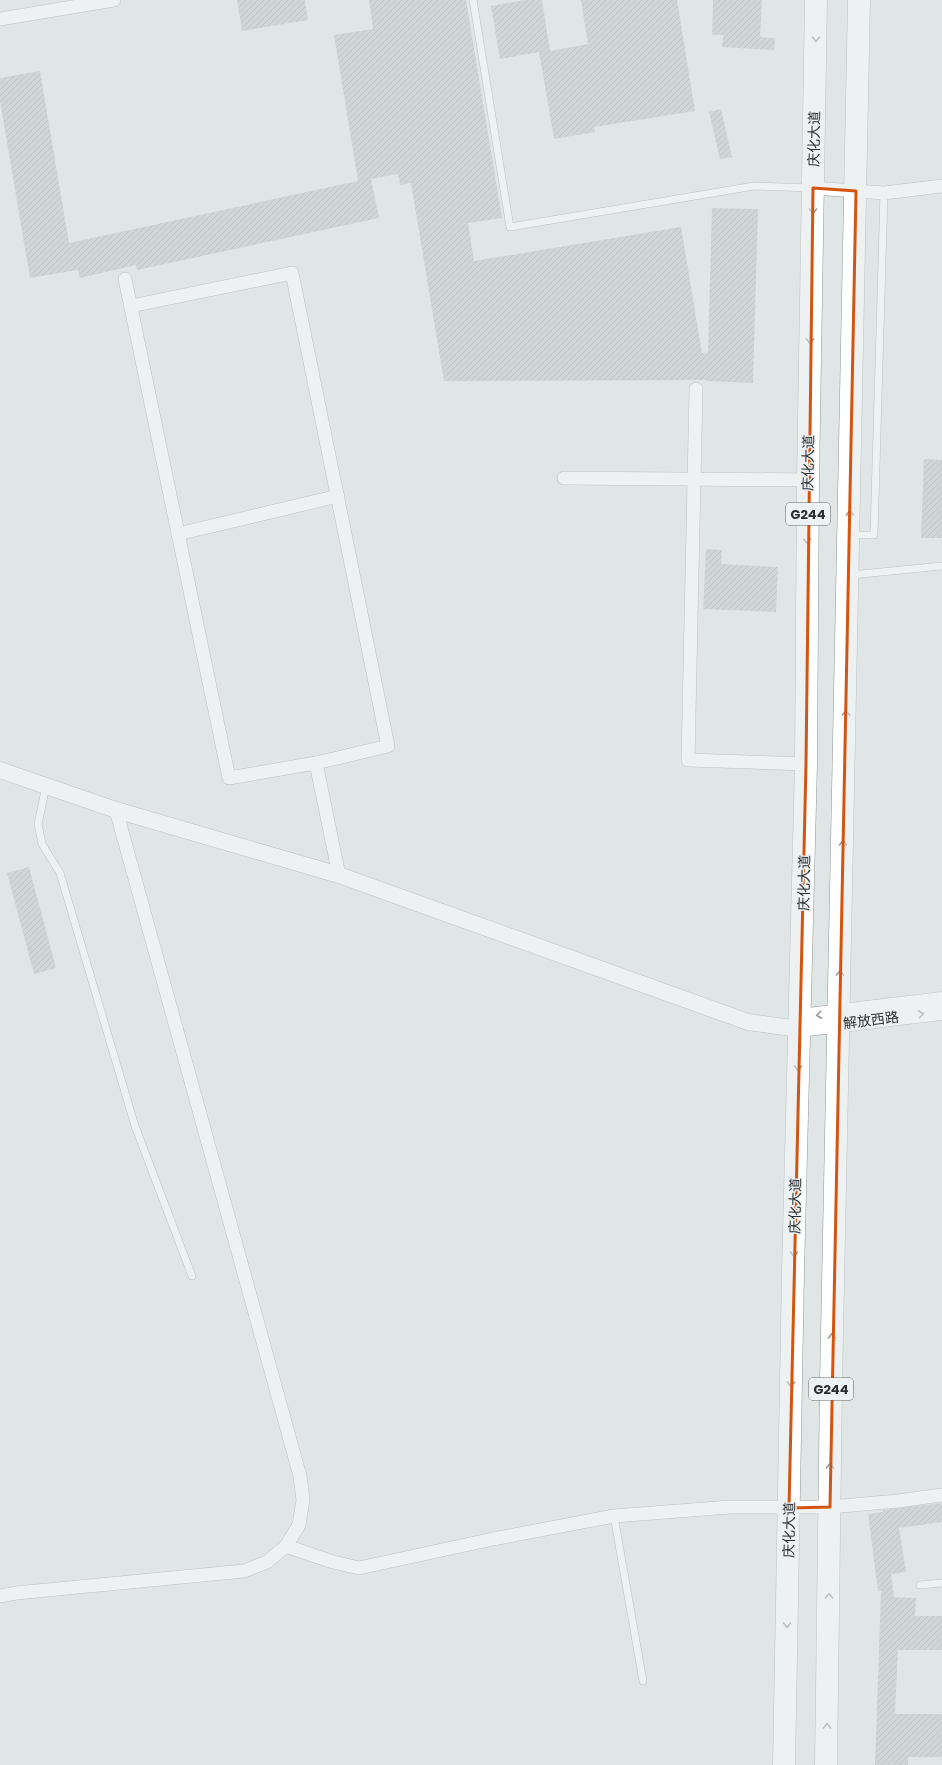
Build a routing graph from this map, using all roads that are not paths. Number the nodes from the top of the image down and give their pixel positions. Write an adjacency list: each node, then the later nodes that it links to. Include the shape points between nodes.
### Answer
1 (473, 0): 7 (lane, via 510,227 754,186)
2 (816, 0): 7 (highway, 庆化大道 / G244, one-way to 7)
3 (860, 0): 8 (highway, G244)
4 (106, 1): 5 (street)
5 (0, 19)
6 (942, 186): 9 (street)
7 (813, 188): 8 (street); 15 (highway, 庆化大道 / G244, one-way to 15)
8 (856, 191): 9 (street); 18 (highway, G244, one-way to 8)
9 (884, 193): 18 (lane, via 874,535)
10 (126, 279): 11 (street)
11 (131, 306): 16 (street, via 292,273); 17 (street)
12 (696, 389): 14 (street)
13 (564, 478): 14 (street)
14 (694, 480): 15 (street); 22 (street, via 688,760)
15 (808, 480): 22 (highway, 庆化大道 / G244, one-way to 22)
16 (338, 496): 17 (street); 21 (street, via 388,746)
17 (178, 534): 21 (street, via 229,778)
18 (849, 536): 20 (highway, G244)
19 (942, 566): 20 (lane)
20 (848, 575): 29 (highway, G244, one-way to 20)
21 (316, 763): 26 (street)
22 (806, 764): 30 (highway, 庆化大道 / G244)
23 (0, 770): 24 (street, 解放西路)
24 (46, 786): 25 (street, 解放西路); 31 (lane, via 38,824 42,844 60,873 135,1126)
25 (116, 810): 26 (street, 解放西路); 36 (street, via 300,1476 303,1500 299,1525)
26 (339, 875): 30 (street, 解放西路, via 748,1022 770,1026)
27 (942, 1000): 29 (street, 解放西路)
28 (942, 1012): 29 (street, 解放西路, one-way to 28)
29 (839, 1018): 30 (street, 解放西路); 33 (highway, G244, one-way to 29)
30 (799, 1023): 34 (highway, 庆化大道 / G244, one-way to 34)
31 (192, 1276)
32 (942, 1495): 33 (street)
33 (830, 1507): 34 (street); 42 (highway, G244, one-way to 33)
34 (789, 1508): 35 (street, via 730,1507); 41 (highway, 庆化大道 / G244, one-way to 41)
35 (614, 1516): 36 (street, via 359,1568); 40 (lane)
36 (286, 1546): 39 (street, via 267,1562 244,1571 16,1592)
37 (942, 1583): 38 (lane)
38 (920, 1585)
39 (0, 1596)
40 (643, 1681)
41 (784, 1765)
42 (826, 1765)

